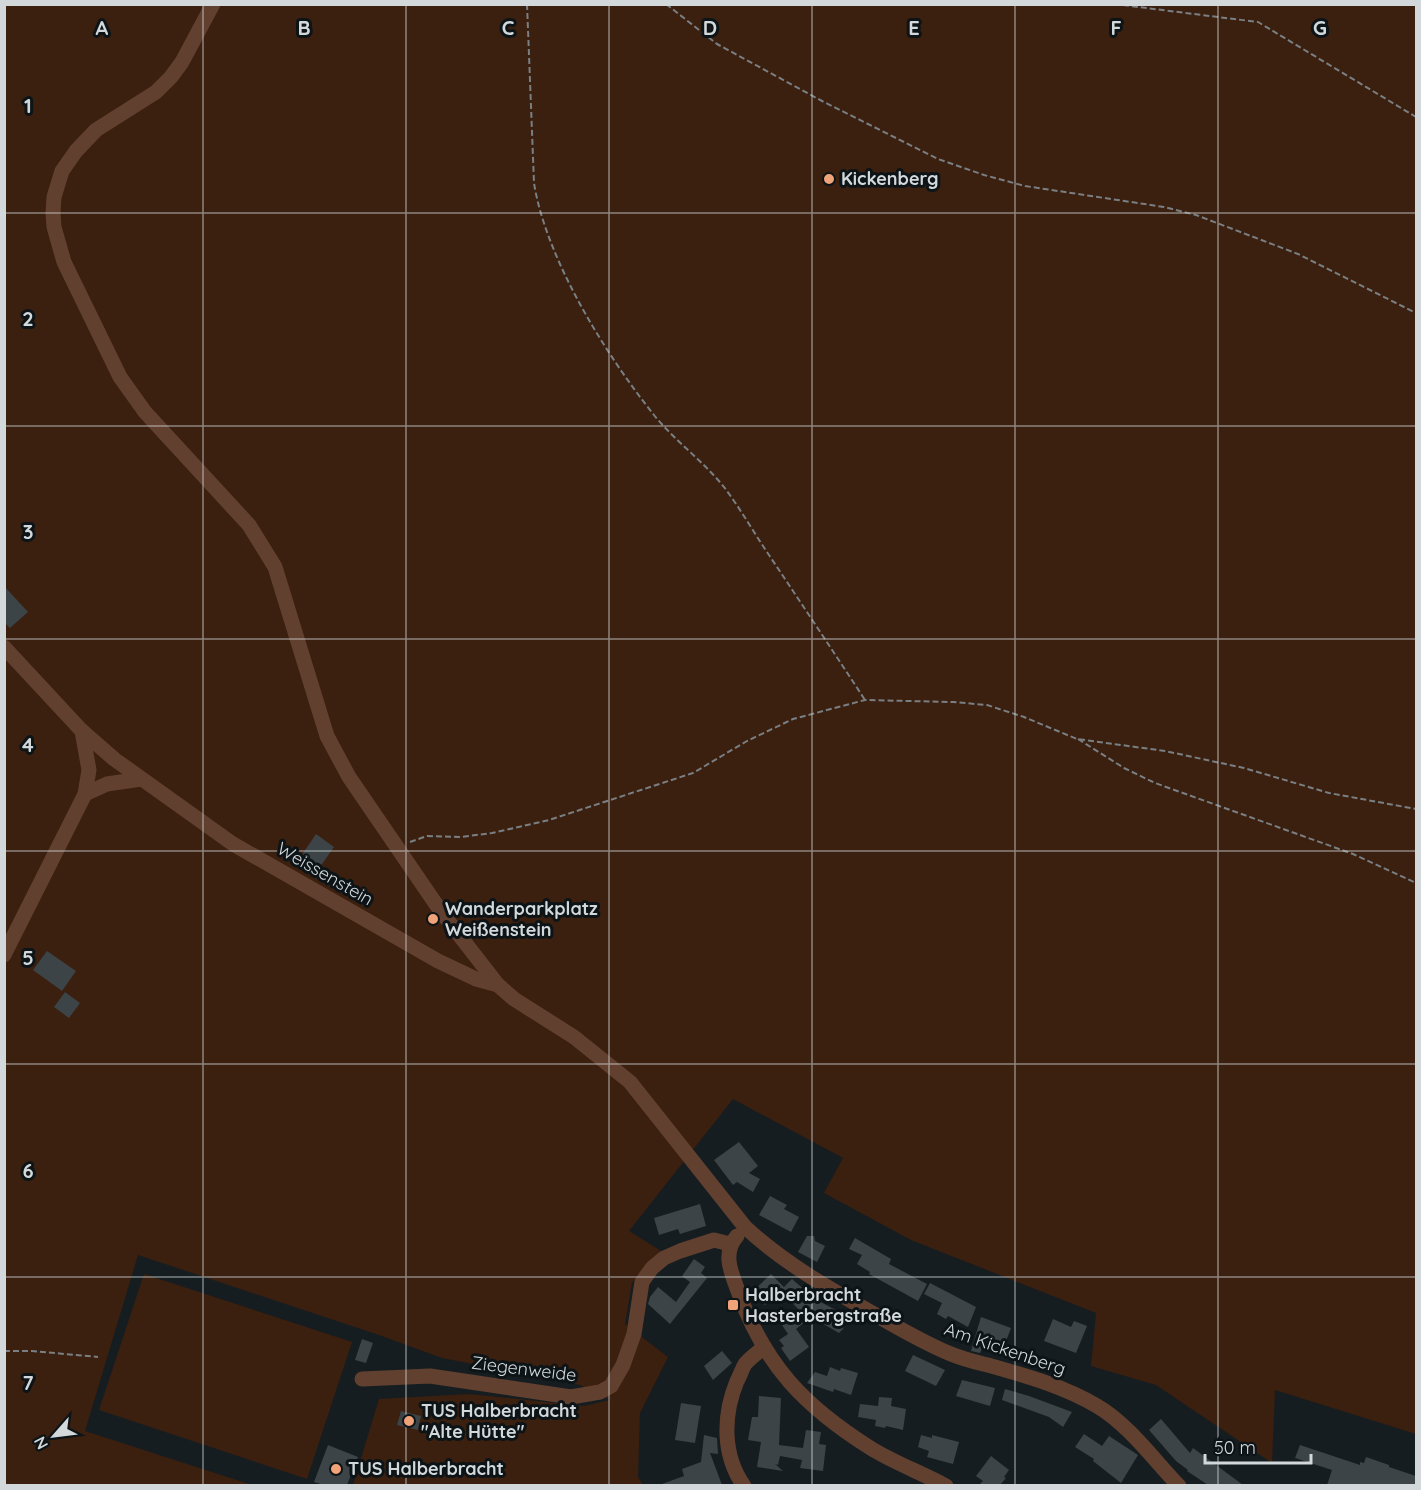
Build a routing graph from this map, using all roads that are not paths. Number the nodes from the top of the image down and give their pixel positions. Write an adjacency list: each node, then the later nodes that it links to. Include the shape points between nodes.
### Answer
1 (213, 4): 7 (street, via 182,62 164,85 96,130 62,171 54,196 54,227 63,262 120,376 145,412 249,525 275,567 327,736 349,777 442,913)
2 (4, 647): 3 (street, Weissenstein)
3 (82, 730): 4 (street, Weissenstein); 5 (street, via 89,770)
4 (141, 779): 5 (street, via 107,784); 7 (street, Weissenstein, via 233,844 427,956)
5 (85, 794): 6 (street)
6 (4, 955)
7 (498, 985): 8 (street, Am Kickenberg, via 574,1037 630,1082)
8 (745, 1227): 9 (street); 14 (street, Am Kickenberg, via 803,1272 923,1342 952,1355 1047,1383 1099,1407)
9 (730, 1244): 10 (street, via 730,1267); 11 (street, Ziegenweide, via 714,1240 691,1247 664,1258 652,1268 642,1282 634,1334 623,1365 611,1386 600,1392 571,1396 430,1376)
10 (763, 1348): 12 (street, via 745,1365 727,1416 729,1456); 13 (street, via 794,1389 841,1428 873,1450)
11 (362, 1379)
12 (744, 1485)
13 (946, 1485)
14 (1179, 1485)

